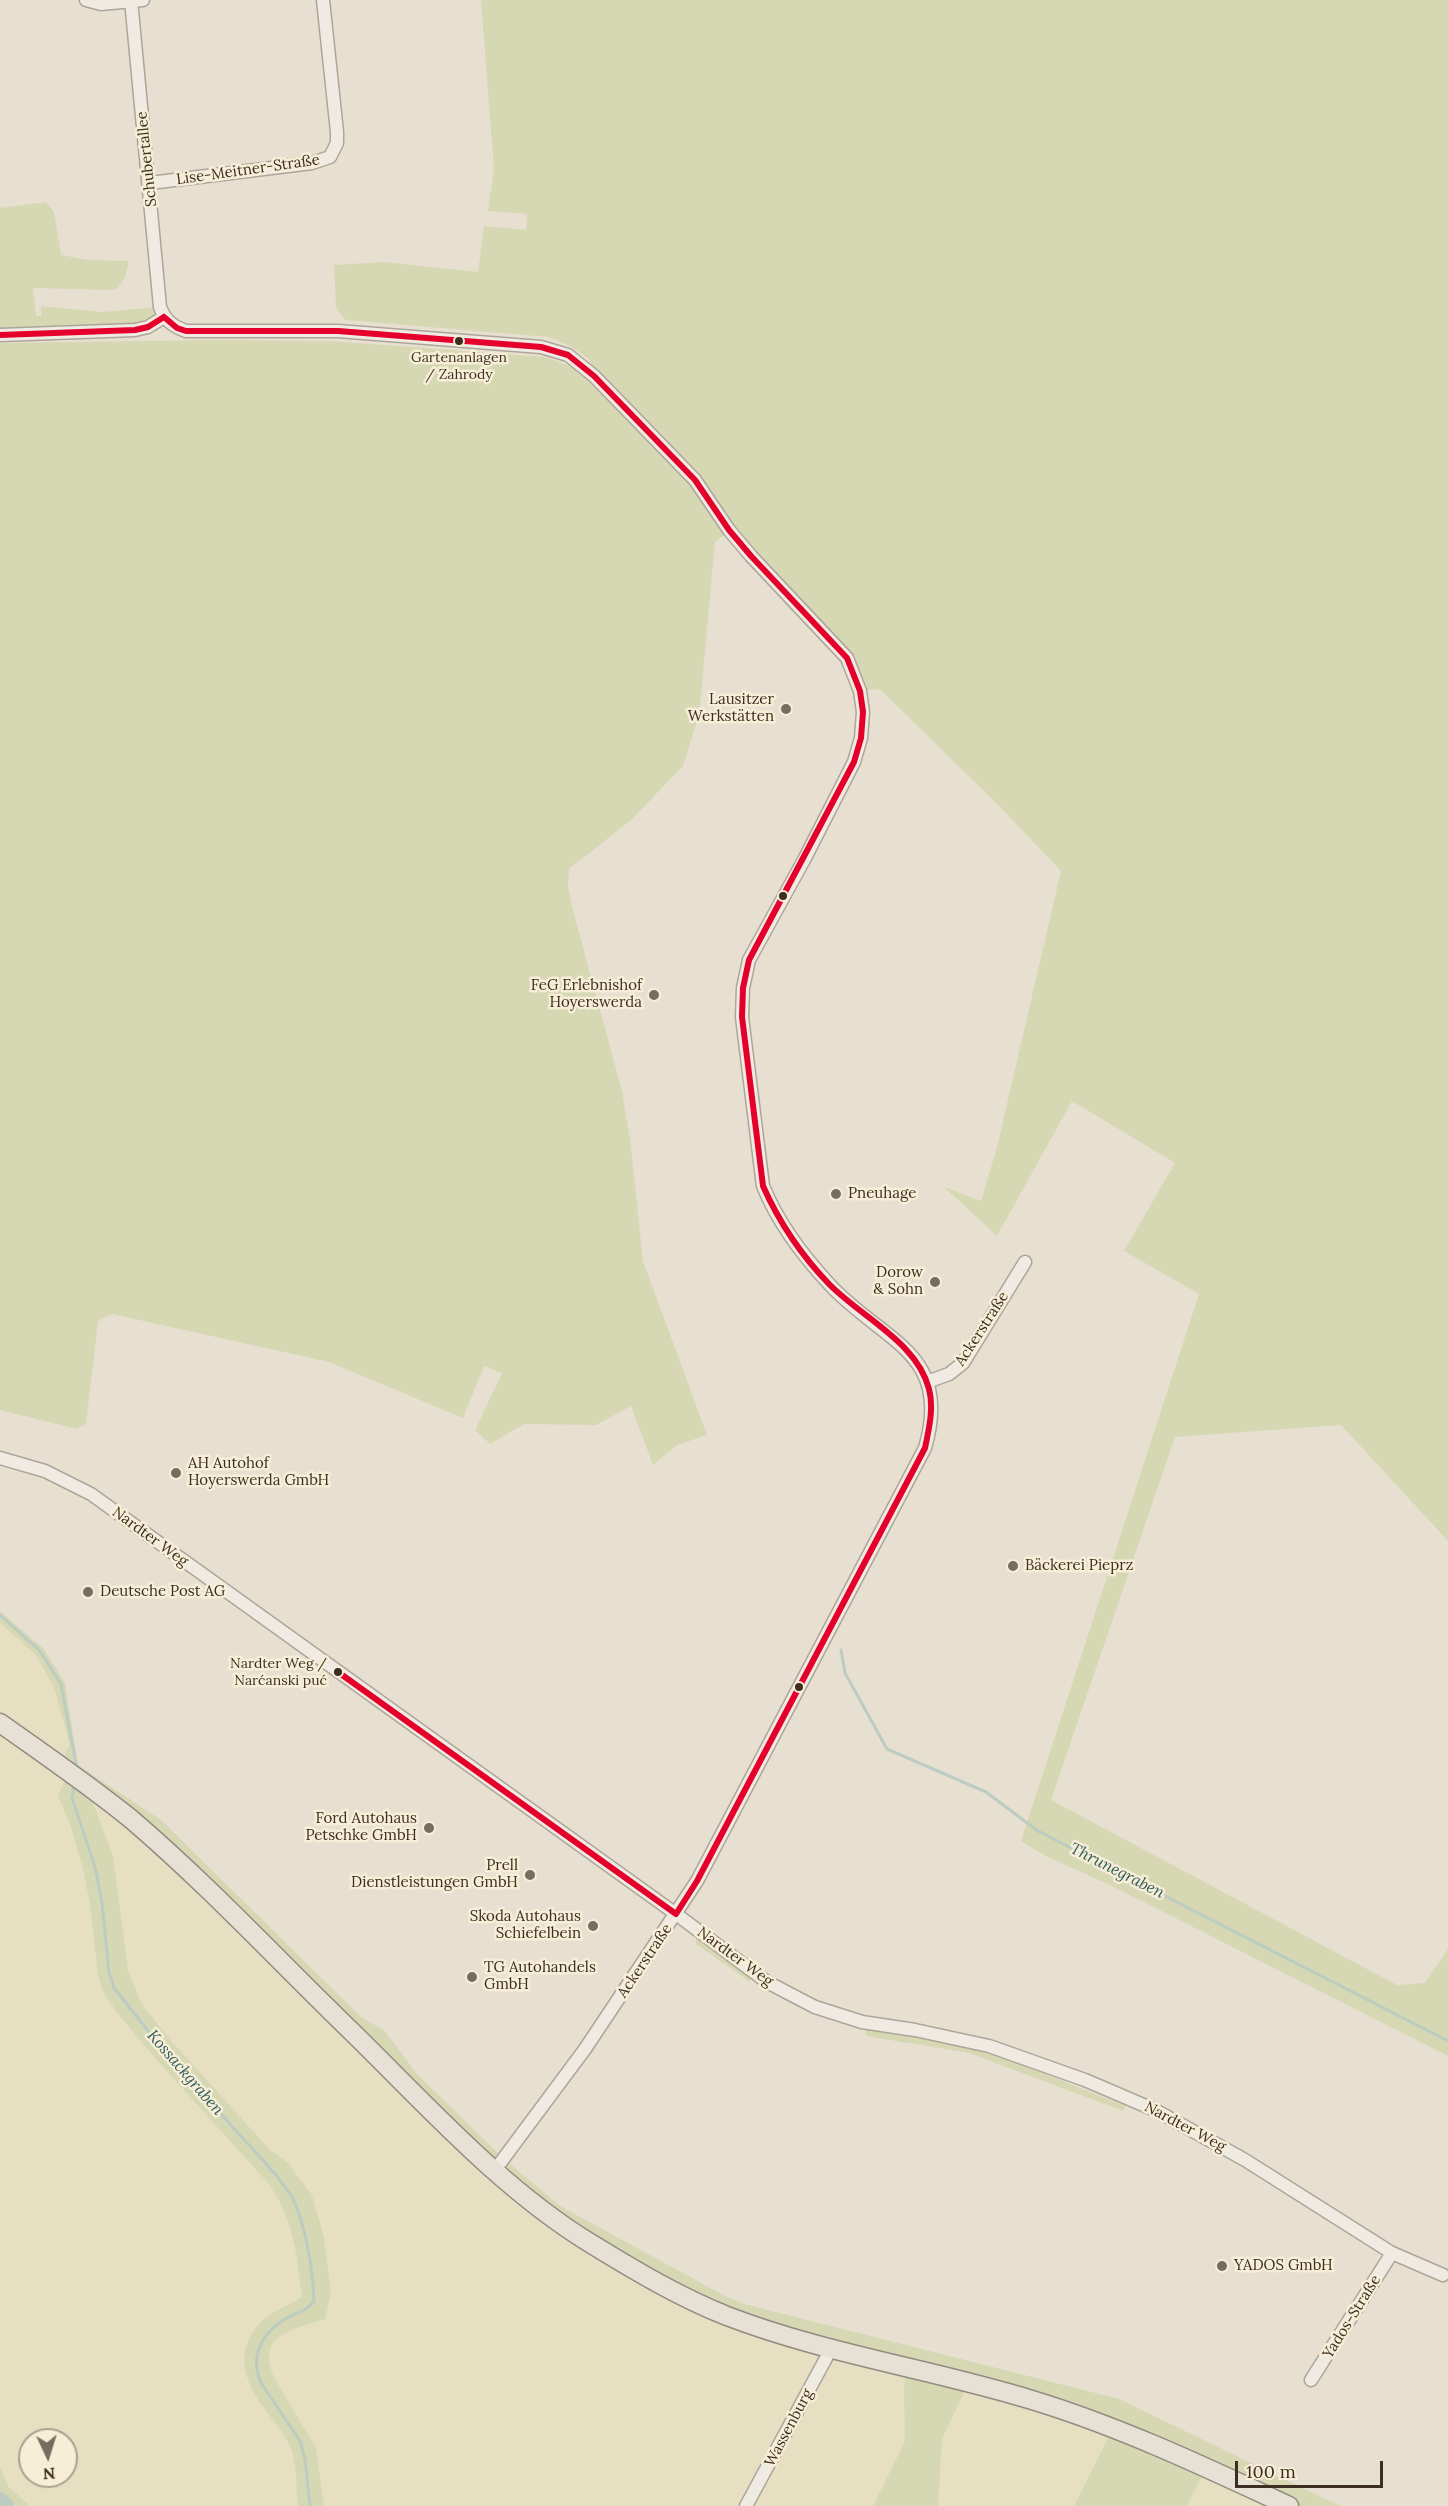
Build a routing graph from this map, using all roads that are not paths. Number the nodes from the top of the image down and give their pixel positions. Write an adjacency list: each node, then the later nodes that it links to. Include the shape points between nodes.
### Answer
1 (86, 0): 2 (street, via 101,4)
2 (135, 0): 4 (street, Schubertallee)
3 (323, 0): 4 (street, Lise-Meitner-Straße, via 337,143 330,157 312,163)
4 (150, 183): 5 (street, Schubertallee)
5 (164, 317): 6 (street, via 135,330); 8 (street, Ackerstraße, via 186,331 338,331 541,347 567,355 594,376 695,480 751,556 847,658 860,691 863,712 854,762 749,960 742,1017 764,1186 771,1206 830,1285 906,1347)
6 (0, 335)
7 (1025, 1262): 8 (street, Ackerstraße, via 963,1364)
8 (927, 1382): 11 (street, Ackerstraße, via 933,1413 925,1448)
9 (0, 1458): 11 (street, Nardter Weg, via 45,1471 91,1494)
10 (0, 1723): 12 (main road, via 129,1818 180,1864)
11 (676, 1914): 12 (street, Ackerstraße, via 585,2049); 13 (street, Nardter Weg, via 767,1982 815,2007 862,2022 989,2046 1155,2110 1245,2160)
12 (495, 2170): 15 (main road, via 561,2224 664,2287 725,2315)
13 (1392, 2253): 14 (street, Nardter Weg); 16 (street, Yados-Straße)
14 (1443, 2275)
15 (831, 2349): 17 (street, Wassenburg); 18 (main road, via 1030,2399 1093,2420)
16 (1311, 2380)
17 (746, 2506)
18 (1289, 2506)

